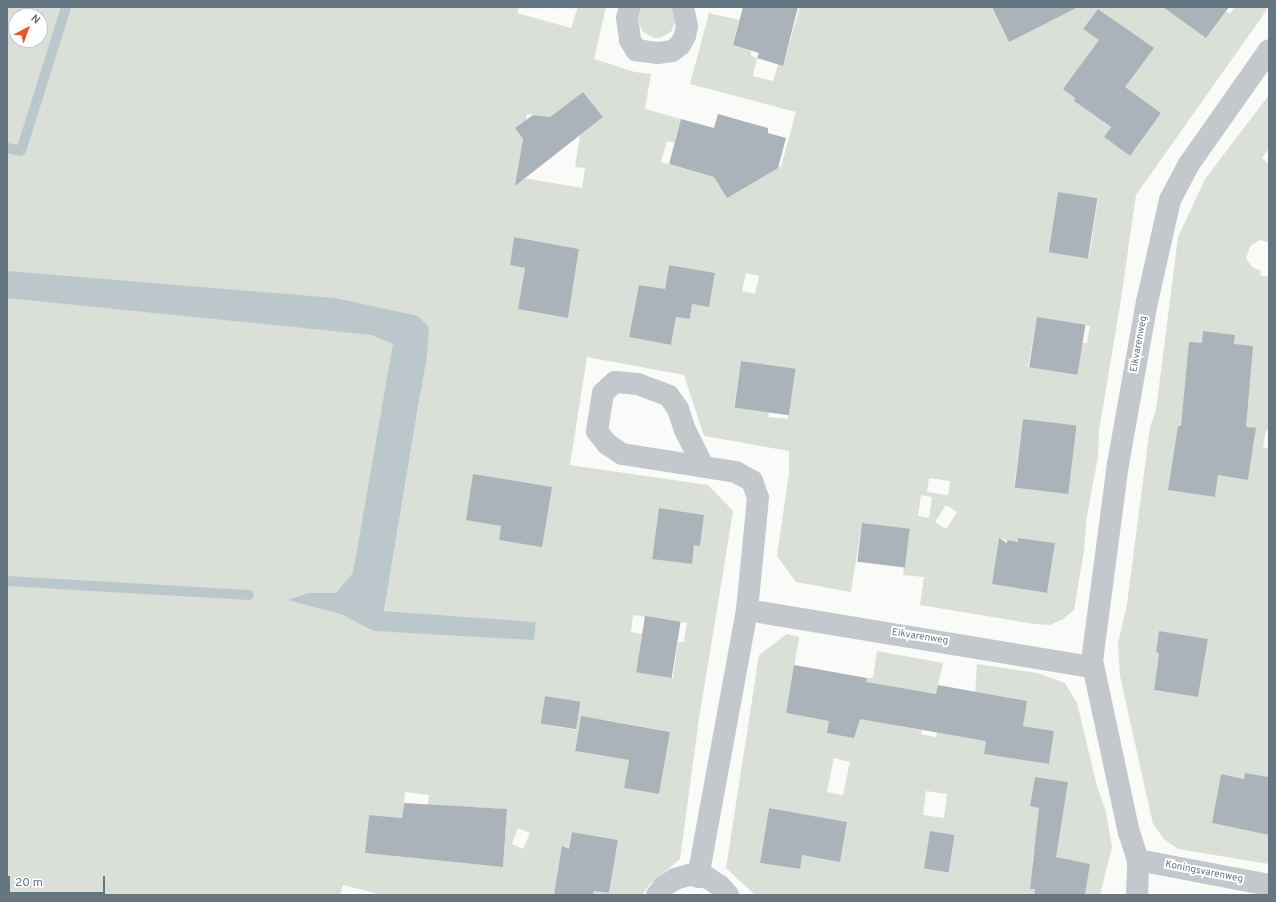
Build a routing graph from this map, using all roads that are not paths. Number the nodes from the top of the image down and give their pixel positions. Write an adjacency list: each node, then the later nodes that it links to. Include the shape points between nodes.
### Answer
1 (630, 7): 2 (street, via 627,18 630,40 636,50 658,53 672,51 685,36 687,26)
2 (683, 7)
3 (1269, 50): 6 (street, Eikvarenweg, via 1189,164 1170,200 1148,296 1118,464 1096,625)
4 (703, 466): 4 (street, via 685,430 678,409 668,396 638,384 615,382 602,393 597,430 607,444 622,454); 5 (street, via 736,472 752,481 758,498)
5 (747, 610): 6 (street, Eikvarenweg); 8 (street)
6 (1093, 667): 7 (street, Eikvarenweg, via 1129,833)
7 (1138, 860): 9 (street, Koningsvarenweg); 12 (street, Eikvarenweg)
8 (698, 876): 10 (street, via 689,875 675,879 664,886); 11 (street, via 708,878)
9 (1269, 885)
10 (657, 895)
11 (728, 895)
12 (1137, 895)

